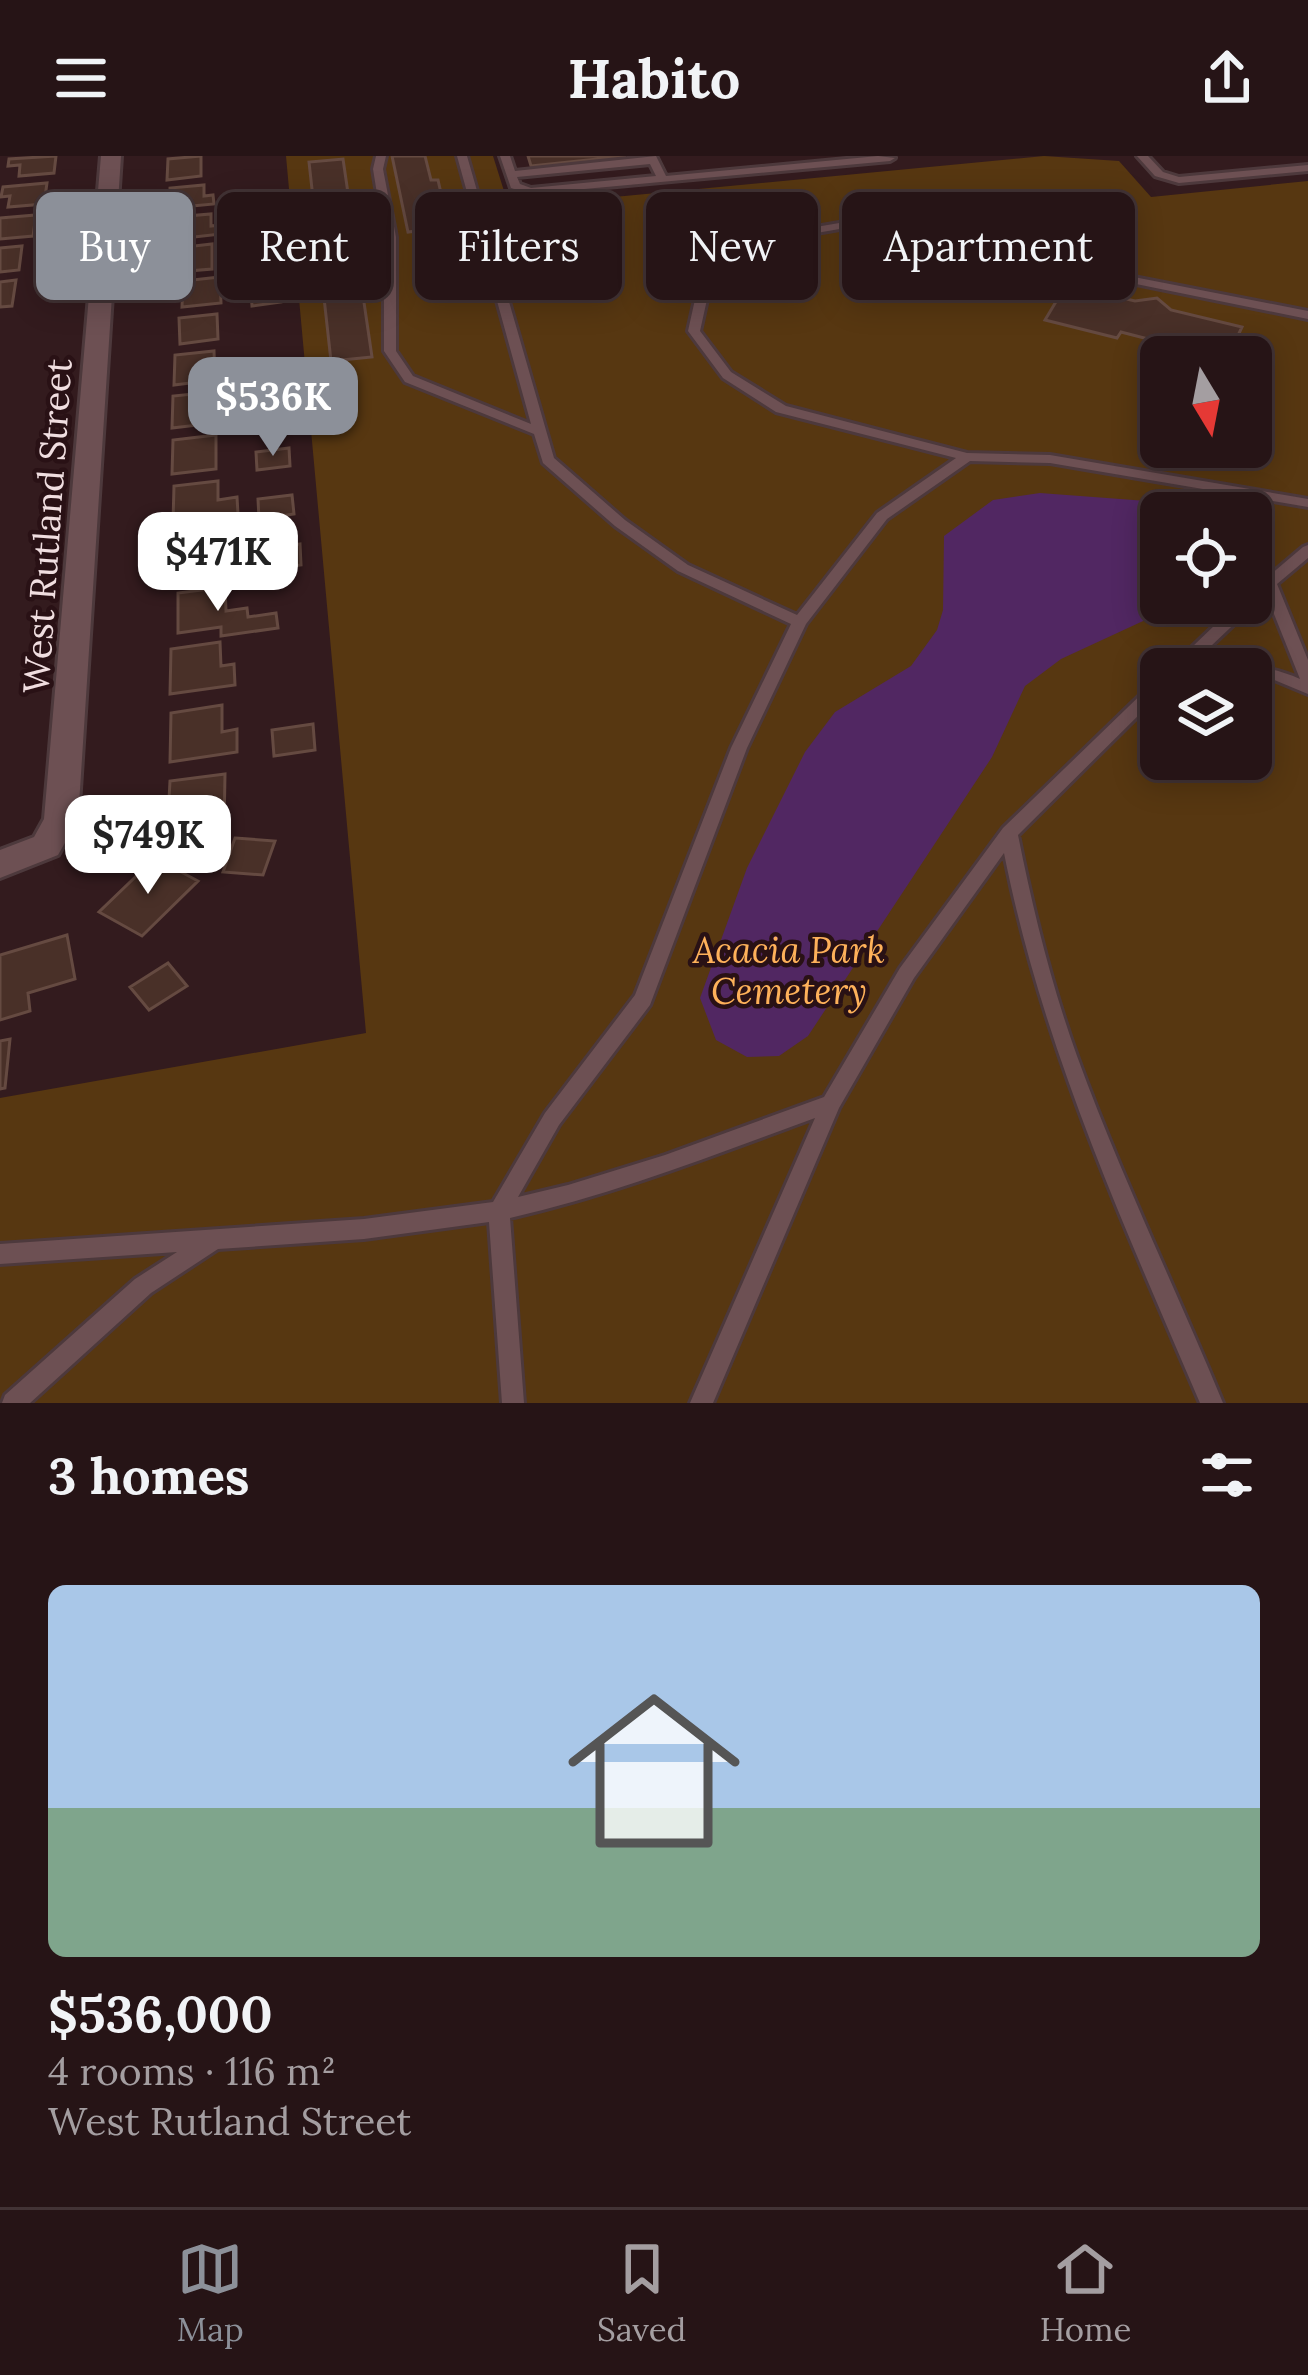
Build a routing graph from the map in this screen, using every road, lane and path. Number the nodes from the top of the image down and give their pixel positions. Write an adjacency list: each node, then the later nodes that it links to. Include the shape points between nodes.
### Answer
1 (111, 156): 27 (street, West Rutland Street, via 61,820 46,846)
2 (381, 156): 13 (lane, via 390,351 409,379)
3 (462, 156): 13 (lane)
4 (505, 156): 10 (lane)
5 (910, 156): 7 (lane)
6 (1142, 156): 9 (lane, via 1179,180)
7 (890, 157): 11 (lane)
8 (652, 159): 10 (lane); 11 (lane)
9 (1308, 168)
10 (511, 175): 11 (lane, via 530,191)
11 (662, 178)
12 (1308, 315): 14 (lane, via 909,224 773,237 722,265 702,295 694,331 727,375 781,409)
13 (540, 432): 19 (lane, via 548,460 620,523 683,568)
14 (967, 457): 15 (lane, via 1050,459); 19 (lane, via 882,516)
15 (1308, 503)
16 (1308, 550): 17 (lane)
17 (1272, 580)
18 (1272, 589): 23 (lane)
19 (799, 622): 29 (lane, via 739,748 643,999 552,1119)
20 (1225, 624): 21 (lane)
21 (1199, 648)
22 (1272, 674): 24 (lane)
23 (1308, 679)
24 (1308, 689)
25 (1140, 705): 26 (lane)
26 (1010, 833): 28 (lane, via 908,973); 35 (lane, via 1044,995)
27 (0, 865)
28 (830, 1103): 29 (lane, via 646,1171); 34 (lane)
29 (499, 1211): 30 (lane); 33 (lane)
30 (218, 1237): 31 (lane); 32 (lane, via 143,1286)
31 (0, 1254)
32 (13, 1403)
33 (513, 1403)
34 (700, 1403)
35 (1212, 1403)

